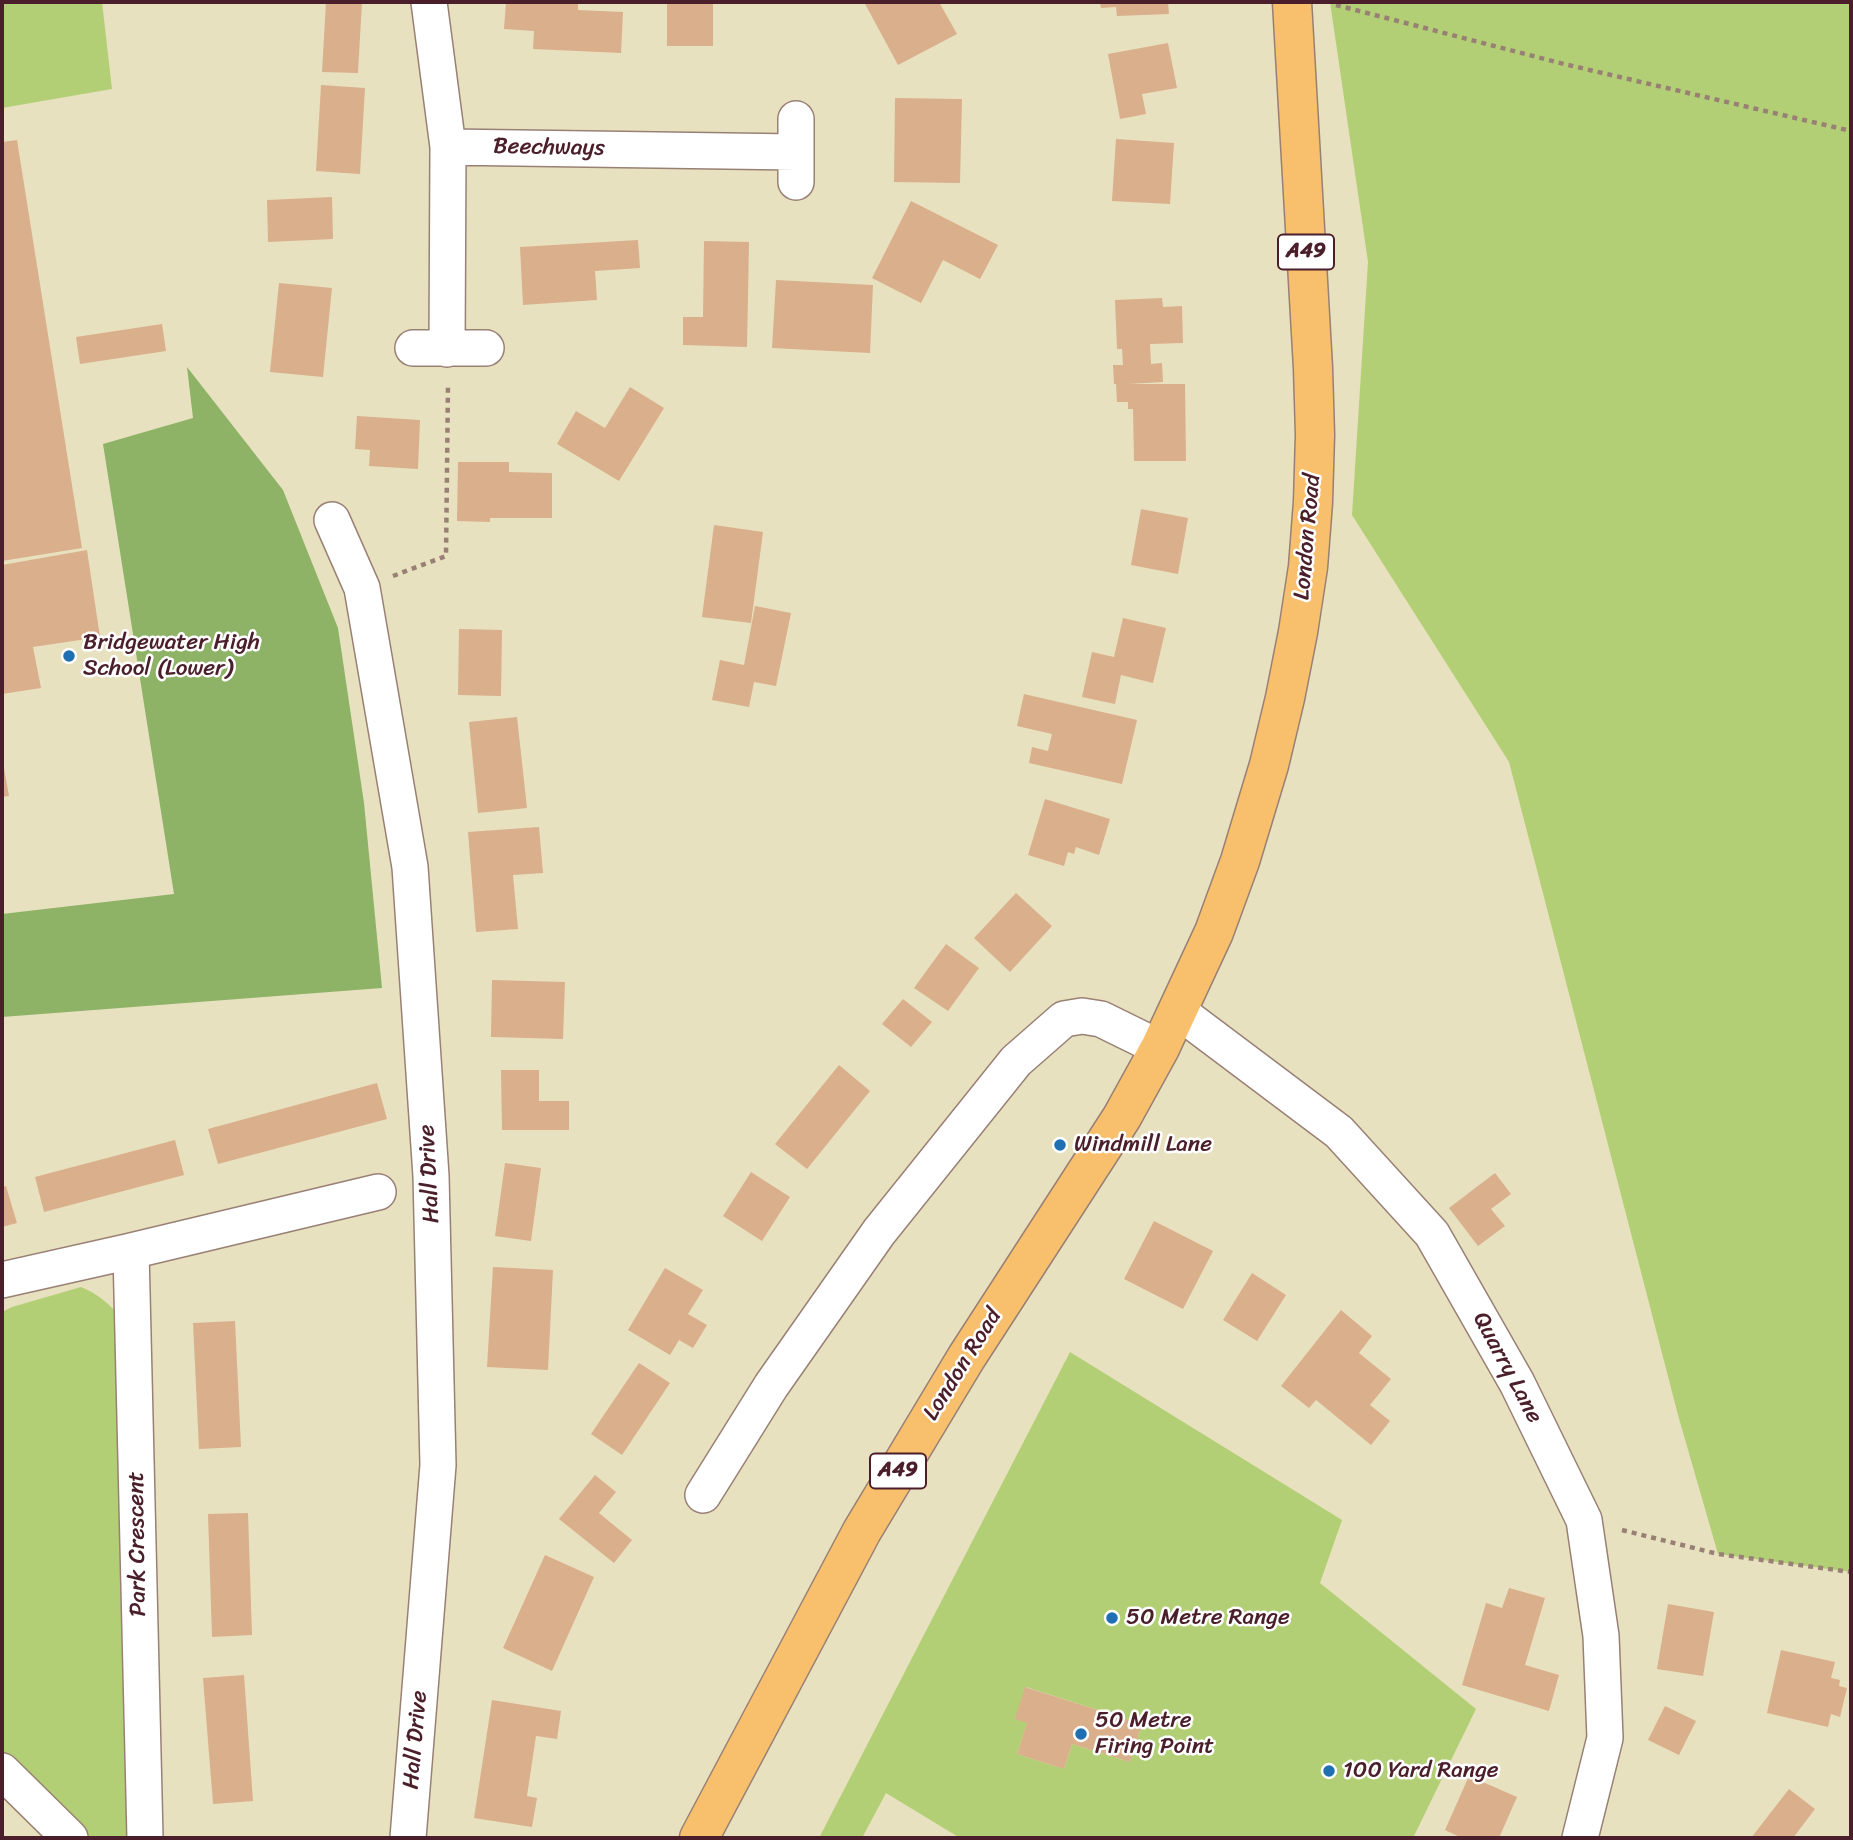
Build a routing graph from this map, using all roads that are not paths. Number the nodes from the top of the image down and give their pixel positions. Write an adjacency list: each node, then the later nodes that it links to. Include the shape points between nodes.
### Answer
1 (429, 2): 3 (street)
2 (1292, 2): 9 (highway, London Road / A49, via 1314,395 1314,502 1308,567 1285,698 1251,826 1214,932)
3 (448, 147): 4 (street, Beechways); 7 (street)
4 (796, 151)
5 (413, 348): 7 (street)
6 (486, 348): 7 (street)
7 (447, 349)
8 (332, 520): 18 (street, Hall Drive, via 362,587 410,867 431,1176 438,1465)
9 (1178, 1012): 10 (highway, London Road / A49); 20 (street, Quarry Lane, via 1339,1132 1432,1234 1517,1383 1584,1520 1601,1636 1605,1738)
10 (1160, 1048): 14 (street, via 1101,1019 1082,1016 1064,1019 1016,1061 879,1232 771,1386); 19 (highway, London Road / A49, via 1122,1117 966,1358 862,1531)
11 (378, 1192): 12 (street)
12 (131, 1251): 13 (street); 17 (street, Park Crescent)
13 (2, 1280)
14 (703, 1495)
15 (2, 1771): 16 (street)
16 (70, 1838)
17 (145, 1838)
18 (408, 1838)
19 (699, 1838)
20 (1580, 1838)

